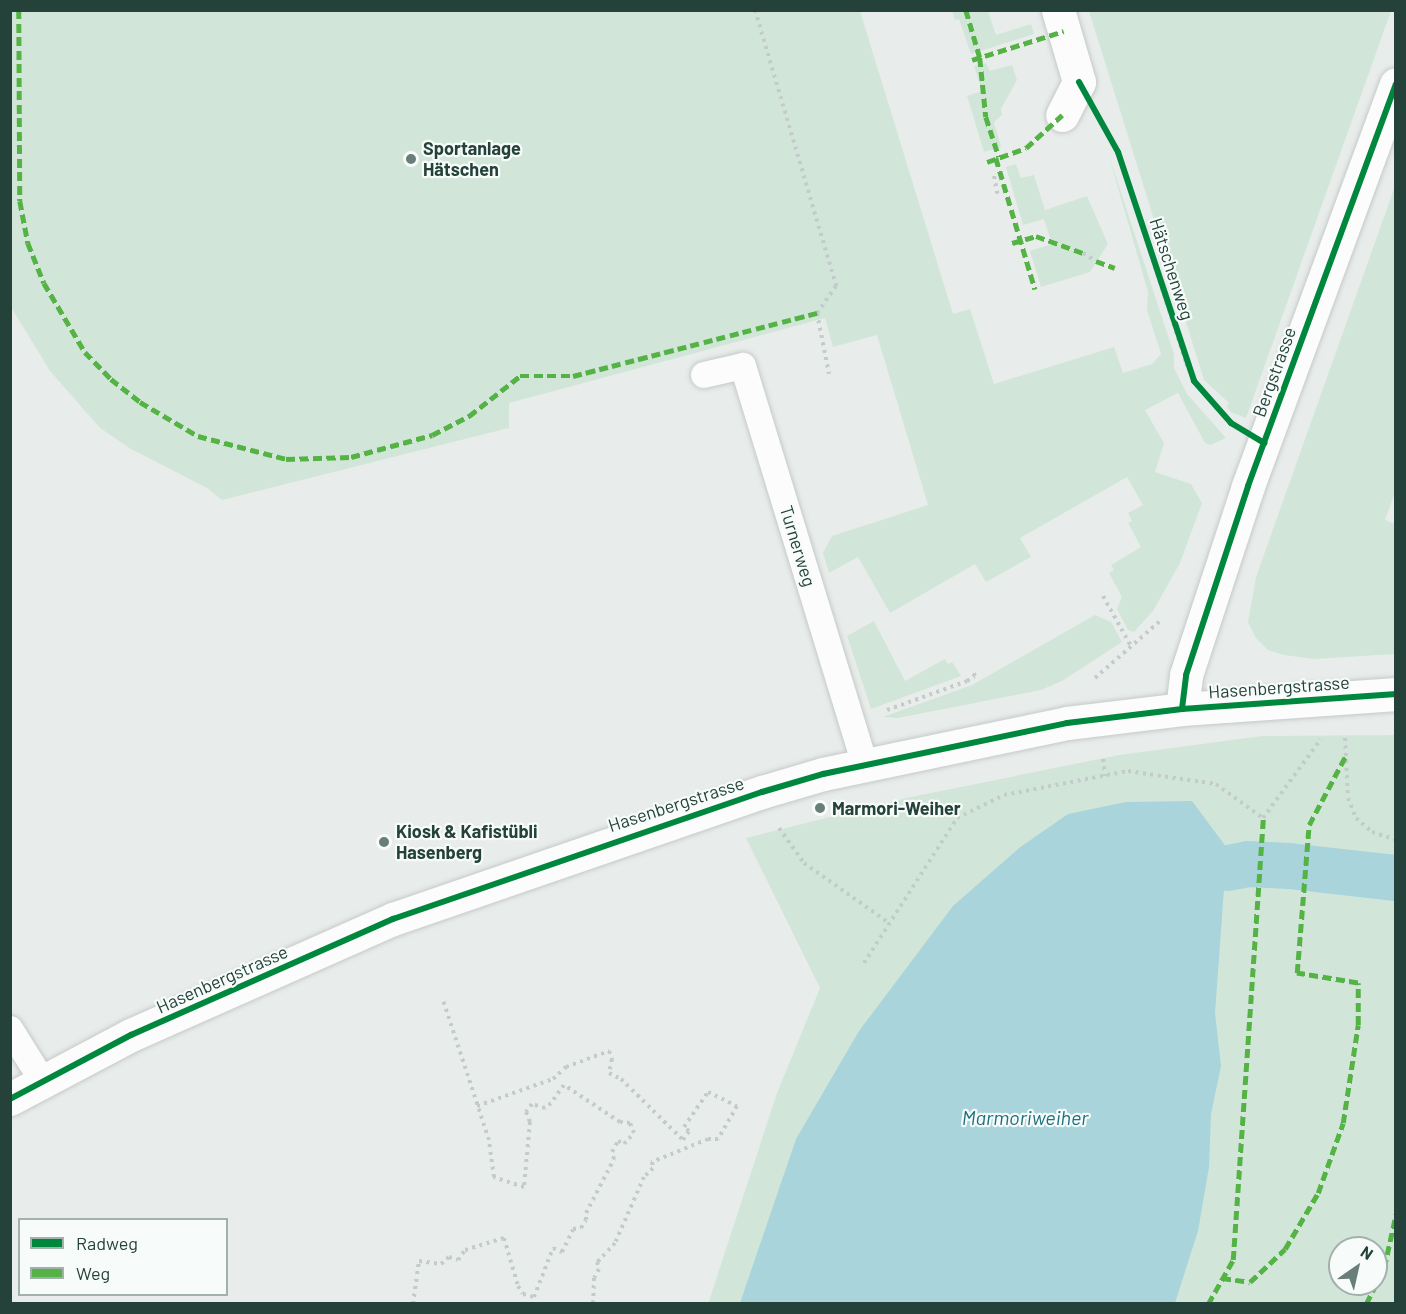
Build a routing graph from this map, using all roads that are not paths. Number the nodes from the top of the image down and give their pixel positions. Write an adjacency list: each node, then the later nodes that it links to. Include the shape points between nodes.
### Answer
1 (1058, 10): 3 (street, via 1078,82)
2 (1395, 84): 6 (street, Bergstrasse, via 1201,625 1186,675)
3 (1062, 115)
4 (704, 375): 7 (lane, Turnerweg, via 743,366)
5 (1395, 694): 6 (street, Hasenbergstrasse)
6 (1182, 709): 7 (street, Hasenbergstrasse, via 1097,719)
7 (865, 765): 9 (street, Hasenbergstrasse, via 762,792 393,919 131,1035)
8 (10, 1029): 9 (lane)
9 (42, 1080): 10 (street, Hasenbergstrasse)
10 (10, 1099)

